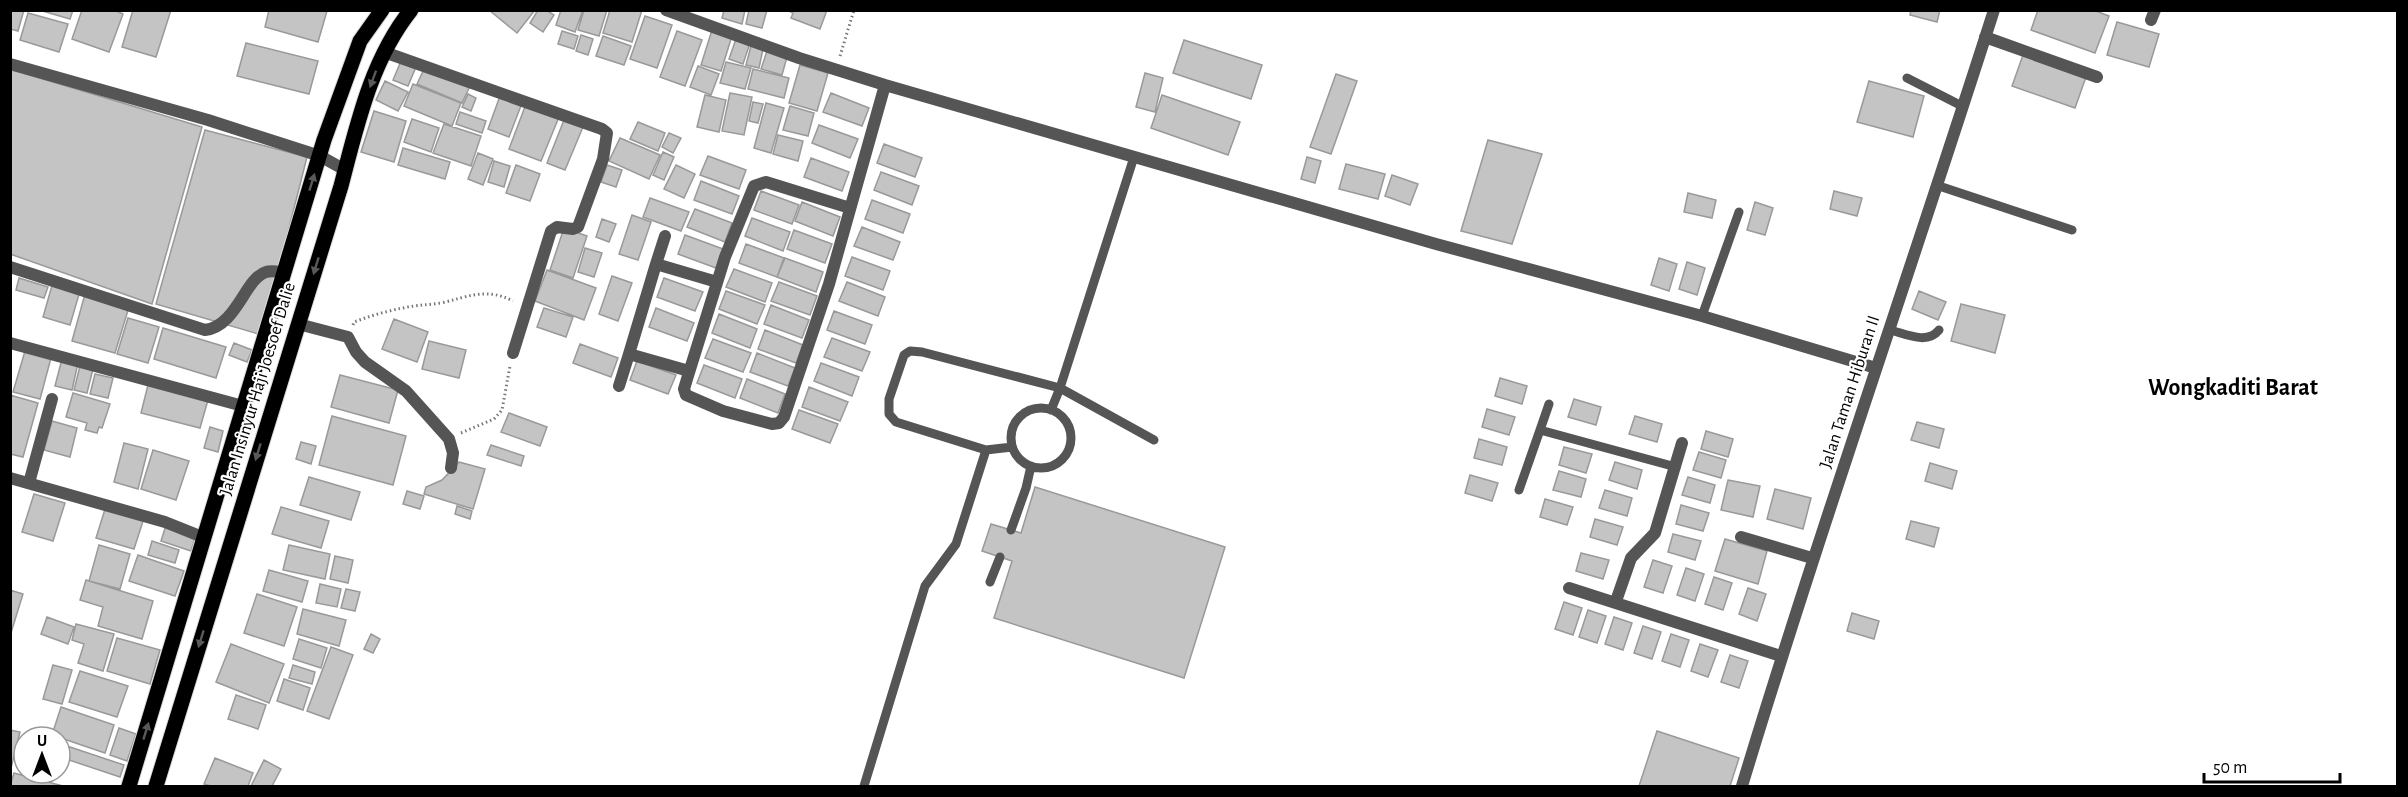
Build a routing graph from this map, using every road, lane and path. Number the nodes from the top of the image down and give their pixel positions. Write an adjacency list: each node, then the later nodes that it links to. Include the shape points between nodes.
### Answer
1 (382, 10): 14 (main road, Jalan Insinyur Haji Joesoef Dalie, via 360,41)
2 (411, 10): 7 (main road, Jalan Insinyur Haji Joesoef Dalie)
3 (666, 10): 9 (street)
4 (854, 10): 9 (path)
5 (1994, 10): 6 (street, Jalan Taman Hiburan II)
6 (1985, 37): 10 (street); 13 (street, Jalan Taman Hiburan II)
7 (384, 52): 16 (main road, Jalan Insinyur Haji Joesoef Dalie, one-way to 16); 26 (street, via 607,133 603,159 585,212 576,229 557,227 551,231)
8 (10, 63): 14 (street)
9 (836, 70): 12 (street)
10 (2097, 77)
11 (1907, 78): 13 (lane)
12 (885, 85): 15 (street); 18 (street)
13 (1962, 106): 17 (street, Jalan Taman Hiburan II)
14 (320, 156): 16 (street); 24 (main road, Jalan Insinyur Haji Joesoef Dalie, one-way to 14)
15 (1134, 158): 27 (street); 38 (lane)
16 (345, 170): 28 (main road, Jalan Insinyur Haji Joesoef Dalie, one-way to 28)
17 (1936, 185): 20 (lane); 29 (street, Jalan Taman Hiburan II)
18 (850, 208): 25 (street, via 776,184 754,186); 36 (street, via 826,294 782,420 772,424 723,411 686,395)
19 (1739, 212): 27 (lane)
20 (2072, 230)
21 (665, 236): 22 (street)
22 (656, 264): 25 (street); 34 (street)
23 (10, 267): 24 (street, via 205,330 218,326 234,311 264,273)
24 (285, 273): 41 (main road, Jalan Insinyur Haji Joesoef Dalie)
25 (717, 282): 36 (street)
26 (528, 309): 31 (path, via 501,294 474,294 374,315 354,322); 33 (street)
27 (1702, 316): 35 (street)
28 (298, 324): 31 (street); 65 (main road, Jalan Insinyur Haji Joesoef Dalie, one-way to 65)
29 (1890, 330): 30 (lane, via 1925,339); 35 (street, Jalan Taman Hiburan II)
30 (1939, 330)
31 (348, 337): 44 (street, via 365,362 406,391)
32 (10, 343): 41 (street)
33 (513, 353): 44 (path, via 502,410 494,420)
34 (629, 354): 36 (street); 37 (street)
35 (1876, 368): 59 (street, Jalan Taman Hiburan II)
36 (689, 372)
37 (620, 386)
38 (1060, 388): 42 (lane); 45 (lane); 48 (lane, via 922,352 904,355 889,399 889,414 896,422)
39 (52, 399): 53 (street)
40 (1549, 404): 43 (lane)
41 (243, 406): 56 (main road, Jalan Insinyur Haji Joesoef Dalie)
42 (1051, 410): 47 (lane, via 1032,410 1017,420); 49 (lane, via 1070,430 1069,448 1058,463)
43 (1540, 430): 50 (lane); 54 (lane)
44 (449, 438): 51 (street, via 453,453)
45 (1154, 440)
46 (1682, 443): 50 (street)
47 (1012, 447): 48 (lane); 49 (lane)
48 (986, 450): 66 (lane, via 956,544 926,586)
49 (1031, 466): 55 (lane)
50 (1676, 467): 62 (street, via 1655,533 1631,558)
51 (450, 468)
52 (10, 478): 53 (street)
53 (29, 483): 56 (street)
54 (1519, 489)
55 (1011, 530)
56 (205, 537): 64 (main road, Jalan Insinyur Haji Joesoef Dalie, one-way to 56)
57 (1741, 537): 59 (street)
58 (1000, 557): 60 (lane)
59 (1812, 558): 63 (street, Jalan Taman Hiburan II)
60 (990, 582)
61 (1569, 588): 62 (street)
62 (1616, 602): 63 (street)
63 (1781, 656): 67 (street, Jalan Taman Hiburan II)
64 (129, 786)
65 (156, 786)
66 (864, 786)
67 (1742, 786)

